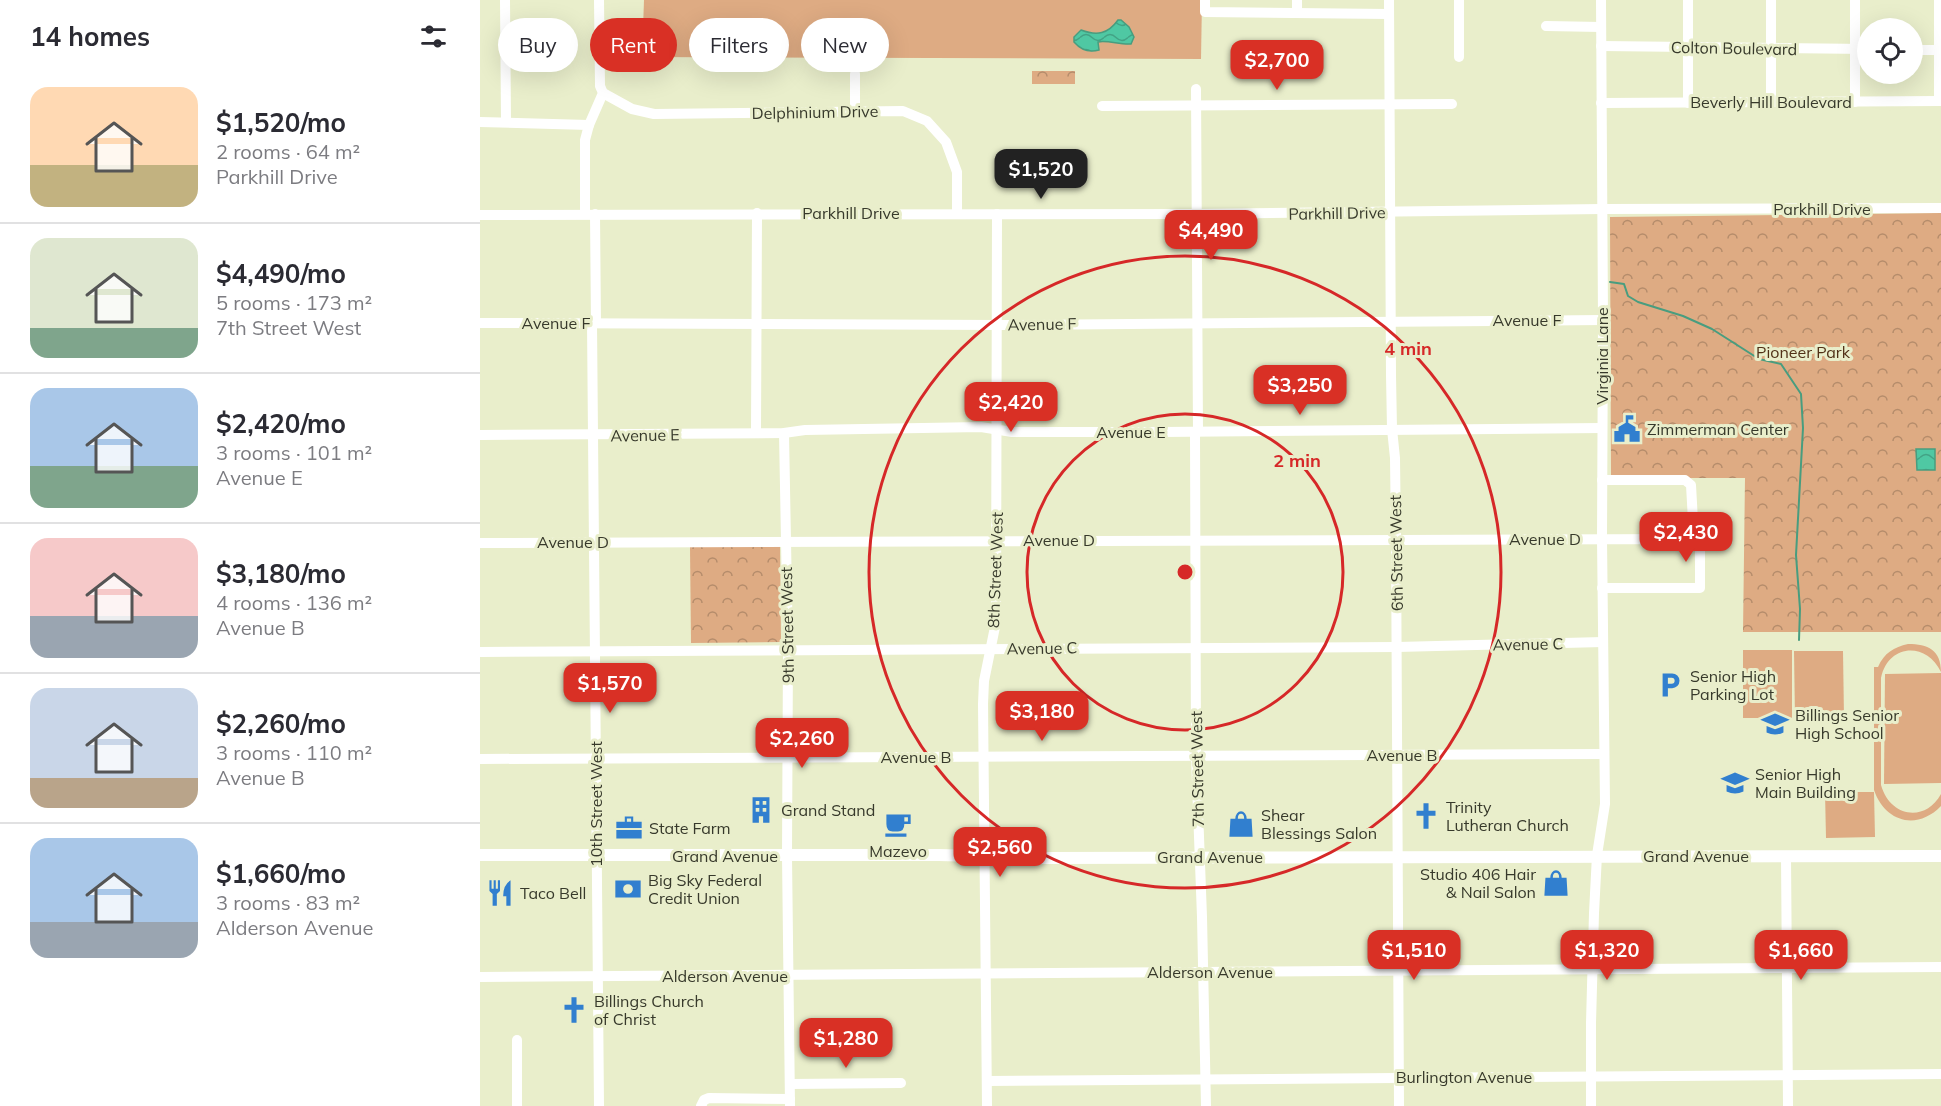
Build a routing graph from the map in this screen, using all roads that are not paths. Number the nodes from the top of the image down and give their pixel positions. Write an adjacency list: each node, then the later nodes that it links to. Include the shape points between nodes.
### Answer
1 (505, 0): 37 (street)
2 (599, 0): 25 (street)
3 (1205, 0): 12 (street, via 1205,12)
4 (1297, 0): 12 (street)
5 (1389, 0): 13 (street, 6th Street West)
6 (1459, 0): 22 (street)
7 (1601, 0): 15 (street, Virginia Lane)
8 (1688, 0): 17 (street)
9 (1771, 0): 18 (street)
10 (1855, 0): 19 (street)
11 (1939, 0): 21 (street)
12 (1297, 12): 13 (street)
13 (1389, 14): 31 (street, 6th Street West)
14 (1546, 26): 15 (street)
15 (1601, 27): 16 (street, Virginia Lane)
16 (1601, 46): 17 (street, Colton Boulevard); 29 (street, Virginia Lane)
17 (1688, 47): 18 (street, Colton Boulevard); 30 (street)
18 (1771, 48): 19 (street, Colton Boulevard); 27 (street)
19 (1855, 49): 28 (street)
20 (1923, 50): 21 (street)
21 (1940, 50): 26 (street)
22 (1459, 57)
23 (855, 74): 35 (street)
24 (1196, 89): 34 (street, 7th Street West)
25 (603, 93): 35 (street, Delphinium Drive, via 632,109 654,114); 38 (street, 10th Street West)
26 (1940, 101): 28 (street, Beverly Hill Boulevard)
27 (1770, 102): 28 (street, Beverly Hill Boulevard); 30 (street, Beverly Hill Boulevard)
28 (1856, 102)
29 (1601, 103): 30 (street, Beverly Hill Boulevard); 40 (street, Virginia Lane)
30 (1688, 103)
31 (1389, 104): 32 (street); 34 (street); 43 (street, 6th Street West)
32 (1452, 104)
33 (1102, 106): 34 (street)
34 (1196, 106): 46 (street, 7th Street West)
35 (855, 111): 42 (street, Delphinium Drive, via 903,111 927,121 946,142 955,163)
36 (480, 122): 37 (street)
37 (506, 122): 38 (street)
38 (590, 125): 44 (street, 10th Street West, via 585,140)
39 (1941, 208): 40 (street, Parkhill Drive)
40 (1602, 209): 43 (street, Parkhill Drive); 48 (street, Virginia Lane)
41 (757, 213): 42 (street, Parkhill Drive); 44 (street, Parkhill Drive); 53 (street)
42 (957, 213): 45 (street, Parkhill Drive)
43 (1390, 213): 46 (street, Parkhill Drive); 49 (street, 6th Street West)
44 (590, 214): 47 (street, Parkhill Drive); 52 (street, 10th Street West)
45 (997, 214): 46 (street, Parkhill Drive); 54 (street, 8th Street West)
46 (1196, 214): 50 (street, 7th Street West)
47 (480, 215)
48 (1603, 320): 49 (street, Avenue F); 55 (street, Virginia Lane)
49 (1390, 321): 50 (street, Avenue F); 56 (street, 6th Street West)
50 (1198, 322): 54 (street, Avenue F); 58 (street, 7th Street West)
51 (480, 323): 52 (street, Avenue F)
52 (594, 323): 53 (street, Avenue F); 62 (street, 10th Street West)
53 (756, 324): 54 (street, Avenue F); 59 (street)
54 (997, 325): 57 (street, 8th Street West)
55 (1602, 428): 56 (street, Avenue E); 63 (street, Virginia Lane)
56 (1392, 429): 58 (street, Avenue E); 64 (street, 6th Street West)
57 (997, 430): 58 (street, Avenue E); 60 (street, Avenue E, via 981,427); 69 (street, 8th Street West)
58 (1197, 432): 67 (street, 7th Street West)
59 (756, 433): 60 (street, Avenue E); 62 (street, Avenue E)
60 (784, 433): 68 (street, 9th Street West)
61 (480, 435): 62 (street, Avenue E)
62 (593, 435): 70 (street, 10th Street West)
63 (1602, 480): 65 (street, Virginia Lane); 66 (street, via 1685,480 1691,485)
64 (1396, 539): 65 (street, Avenue D); 67 (street, Avenue D); 75 (street, 6th Street West)
65 (1602, 539): 66 (street, Avenue D); 72 (street, Virginia Lane)
66 (1697, 539): 72 (street, via 1700,588)
67 (1195, 540): 69 (street, Avenue D); 74 (street, 7th Street West)
68 (786, 541): 69 (street, Avenue D); 70 (street, Avenue D); 76 (street, 9th Street West)
69 (998, 541): 77 (street, 8th Street West, via 996,622)
70 (594, 542): 71 (street, Avenue D); 78 (street, 10th Street West)
71 (480, 543)
72 (1602, 588): 73 (street, Virginia Lane)
73 (1604, 642): 75 (street, Avenue C); 80 (street, Virginia Lane)
74 (1195, 647): 75 (street, Avenue C); 77 (street, Avenue C); 82 (street, 7th Street West)
75 (1397, 647): 81 (street, 6th Street West)
76 (788, 649): 77 (street, Avenue C); 78 (street, Avenue C); 84 (street, 9th Street West)
77 (991, 649): 83 (street, 8th Street West, via 984,681)
78 (595, 650): 79 (street, Avenue C); 86 (street, 10th Street West)
79 (480, 652)
80 (1604, 754): 81 (street, Avenue B); 88 (street, Virginia Lane, via 1605,804)
81 (1398, 755): 82 (street, Avenue B); 92 (street, 6th Street West)
82 (1196, 756): 83 (street, Avenue B); 95 (street, 7th Street West)
83 (983, 757): 84 (street, Avenue B); 91 (street, 8th Street West)
84 (788, 758): 86 (street, Avenue B); 90 (street, 9th Street West)
85 (480, 759): 86 (street, Avenue B)
86 (596, 759): 89 (street, 10th Street West)
87 (480, 855): 89 (main road, Grand Avenue)
88 (1597, 855): 92 (main road, Grand Avenue); 93 (main road, Grand Avenue); 98 (street, Virginia Lane)
89 (596, 856): 90 (main road, Grand Avenue); 104 (street, 10th Street West)
90 (788, 856): 91 (main road, Grand Avenue); 102 (street, 9th Street West)
91 (983, 856): 95 (main road, Grand Avenue); 101 (street, 8th Street West)
92 (1399, 856): 95 (main road, Grand Avenue); 99 (street, 6th Street West)
93 (1786, 856): 94 (main road, Grand Avenue); 97 (street)
94 (1941, 856)
95 (1199, 857): 100 (street, 7th Street West)
96 (1941, 968): 97 (street, Alderson Avenue)
97 (1787, 969): 98 (street, Alderson Avenue); 107 (street)
98 (1594, 970): 99 (street, Alderson Avenue); 108 (street, Virginia Lane)
99 (1400, 971): 100 (street, Alderson Avenue); 109 (street, 6th Street West)
100 (1202, 972): 101 (street, Alderson Avenue); 110 (street, 7th Street West)
101 (986, 974): 102 (street, Alderson Avenue); 111 (street, 8th Street West)
102 (789, 975): 104 (street, Alderson Avenue); 113 (street, 9th Street West)
103 (480, 977): 104 (street, Alderson Avenue)
104 (598, 977): 116 (street, 10th Street West)
105 (517, 1040): 115 (street)
106 (1941, 1074): 107 (street, Burlington Avenue)
107 (1787, 1075): 108 (street, Burlington Avenue); 122 (street)
108 (1591, 1076): 109 (street, Burlington Avenue); 121 (street, Virginia Lane)
109 (1398, 1078): 110 (street, Burlington Avenue); 120 (street, 6th Street West)
110 (1206, 1079): 111 (street, Burlington Avenue); 119 (street, 7th Street West)
111 (987, 1081): 118 (street, 8th Street West)
112 (902, 1083): 113 (street)
113 (790, 1084): 114 (street, 9th Street West)
114 (790, 1102): 117 (street, via 709,1098)
115 (517, 1106)
116 (599, 1106)
117 (701, 1106)
118 (987, 1106)
119 (1206, 1106)
120 (1399, 1106)
121 (1591, 1106)
122 (1788, 1106)

